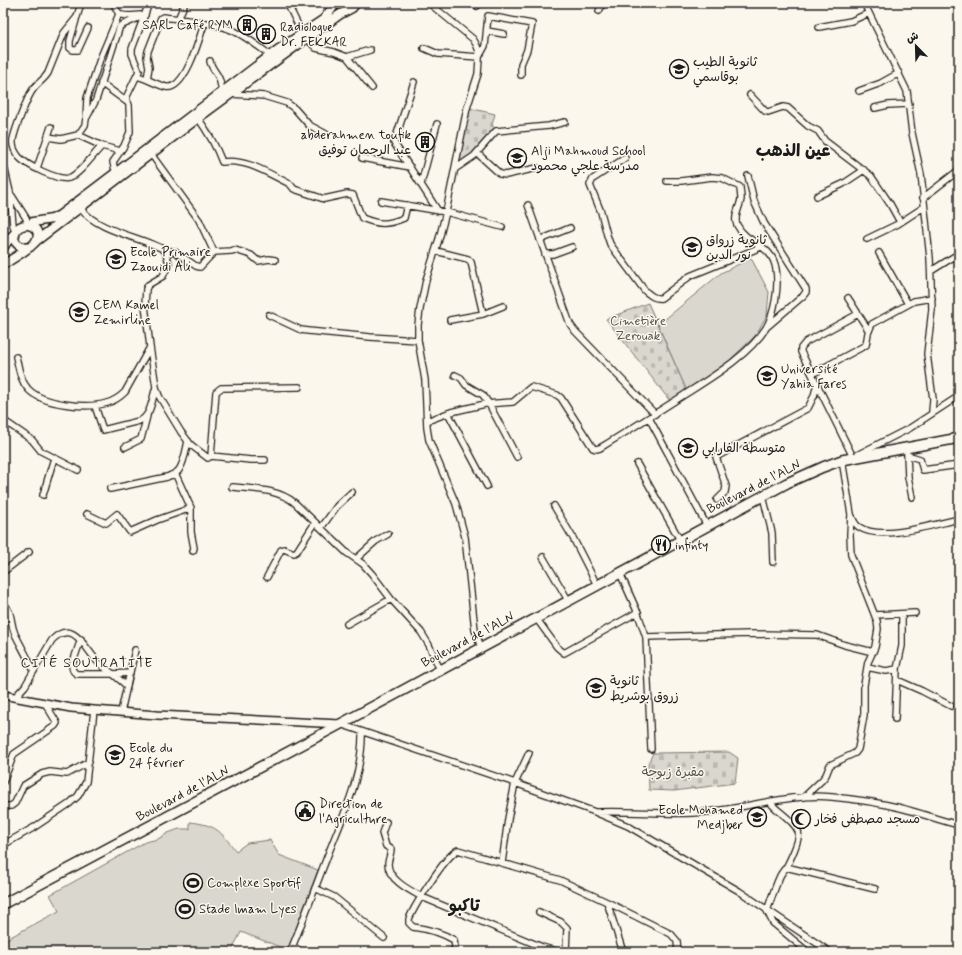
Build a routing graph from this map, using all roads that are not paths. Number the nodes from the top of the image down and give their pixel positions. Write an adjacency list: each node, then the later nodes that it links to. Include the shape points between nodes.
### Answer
1 (4, 3): 12 (street)
2 (81, 3): 17 (street)
3 (114, 3): 15 (street)
4 (150, 3): 16 (street)
5 (185, 3): 18 (street)
6 (287, 3): 24 (street)
7 (336, 3): 11 (main road, via 342,9); 24 (main road, via 324,19)
8 (429, 3): 29 (street, via 473,39)
9 (603, 3): 13 (street)
10 (864, 3): 14 (street)
11 (354, 6): 24 (main road)
12 (3, 10)
13 (599, 11)
14 (869, 13): 21 (street, via 851,21); 31 (street)
15 (119, 14): 16 (street); 45 (street, via 87,98)
16 (145, 15): 33 (street, via 132,49); 36 (street, via 120,26)
17 (77, 17): 20 (street, via 70,48 78,50); 60 (street, via 64,33 45,79 32,90 13,140 20,158)
18 (178, 19): 19 (street); 34 (street, via 160,18 148,51)
19 (204, 24): 27 (street, via 234,31); 34 (street, via 189,67 178,81 166,87)
20 (88, 28)
21 (819, 28)
22 (487, 31): 23 (street); 29 (street, via 485,46); 32 (street, via 488,16 532,24 527,50 521,64)
23 (504, 34)
24 (305, 36): 27 (main road); 28 (street, via 318,49); 39 (main road)
25 (424, 48): 29 (street, via 438,54)
26 (370, 50): 28 (street)
27 (270, 55): 39 (main road)
28 (347, 57): 37 (street)
29 (479, 57): 62 (street, via 478,74 467,108)
30 (210, 61): 39 (street, via 220,86)
31 (899, 73): 38 (street); 42 (street, via 907,91)
32 (521, 75)
33 (137, 76): 34 (street); 41 (street, via 126,98)
34 (147, 79)
35 (414, 82): 59 (street, via 394,143)
36 (101, 83): 41 (street); 45 (street)
37 (372, 88)
38 (859, 91)
39 (226, 93): 44 (main road); 49 (street, via 264,96 287,103 295,108 309,125); 65 (main road)
40 (750, 95): 63 (street, via 765,111 788,108)
41 (127, 102): 53 (street, via 130,132)
42 (909, 104): 43 (street); 71 (street)
43 (875, 108)
44 (198, 118): 55 (main road); 73 (street, via 207,130 222,162 249,164 290,184 294,189 324,199 353,195 362,218 371,222 382,224 404,218)
45 (86, 119): 50 (street)
46 (565, 122): 54 (street, via 549,126 496,130)
47 (437, 124): 68 (street)
48 (51, 127): 51 (street)
49 (326, 134)
50 (78, 135): 51 (street, via 61,139); 52 (street)
51 (48, 137): 60 (street)
52 (102, 146): 53 (street); 60 (street, via 70,178 57,177)
53 (120, 151): 65 (street, via 113,162)
54 (477, 153): 61 (street, via 500,174); 62 (street)
55 (151, 154): 75 (main road); 92 (street, via 199,220)
56 (362, 158): 59 (street)
57 (626, 158): 88 (street, via 593,179 590,185 610,244 652,296 661,298 690,276)
58 (3, 162): 69 (street)
59 (410, 167): 68 (street)
60 (37, 168)
61 (537, 168)
62 (455, 169): 78 (street)
63 (864, 170): 70 (street, via 843,184); 79 (street, via 871,176)
64 (959, 170): 71 (street)
65 (116, 171): 80 (main road, via 60,215)
66 (748, 176): 107 (street, via 754,201 764,223 806,289 803,296)
67 (667, 181): 88 (street, via 712,177 722,178 740,187 741,197 735,220 737,226)
68 (421, 184): 77 (street)
69 (10, 192): 80 (street); 83 (street)
70 (817, 196)
71 (923, 198): 76 (street)
72 (381, 201): 73 (street)
73 (407, 205): 77 (street)
74 (528, 205): 85 (street)
75 (80, 208): 86 (main road); 90 (street, via 90,219 106,227)
76 (924, 208): 79 (street); 98 (street)
77 (438, 211): 78 (street)
78 (446, 212): 81 (street); 91 (street)
79 (900, 222): 84 (street)
80 (29, 225): 83 (main road, via 20,226); 86 (main road, via 36,230 38,236)
81 (502, 228)
82 (570, 228): 85 (street)
83 (15, 233): 86 (main road, via 15,241 19,246 24,248); 89 (main road)
84 (867, 239)
85 (540, 240): 94 (street)
86 (33, 244): 97 (main road)
87 (572, 247): 94 (street, via 553,254)
88 (761, 247): 107 (street, via 771,254 776,270 774,304)
89 (3, 248)
90 (165, 250): 92 (street, via 174,252 200,267); 110 (street, via 169,264 162,276 146,289 145,305)
91 (436, 251): 103 (street, via 471,262); 109 (street, via 420,309)
92 (214, 252): 96 (street, via 236,250 251,255 258,261)
93 (879, 253): 101 (street)
94 (545, 254): 123 (street, via 570,324)
95 (955, 256): 98 (street)
96 (275, 260)
97 (3, 265)
98 (931, 271): 100 (street)
99 (848, 298): 104 (street)
100 (932, 298): 101 (street); 120 (street, via 927,354 933,399)
101 (908, 304): 108 (street, via 872,324)
102 (503, 306): 103 (street)
103 (483, 314): 106 (street)
104 (858, 314): 108 (street); 112 (street, via 802,345 801,352)
105 (269, 315): 109 (street, via 308,331)
106 (450, 320)
107 (766, 327): 123 (street, via 754,343 729,365)
108 (868, 331): 112 (street, via 866,345)
109 (418, 340): 126 (street, via 425,380)
110 (150, 347): 115 (street); 119 (street, via 125,392 119,398)
111 (16, 357): 119 (street, via 22,380 29,390 61,403)
112 (812, 374): 114 (street)
113 (455, 375): 118 (street, via 483,395)
114 (817, 384): 134 (street); 148 (street, via 808,408 716,457 726,486 725,492)
115 (156, 387): 122 (street); 128 (street, via 166,409)
116 (299, 387): 131 (street, via 218,389)
117 (959, 396): 120 (street)
118 (489, 404): 121 (street); 124 (street, via 513,402 531,387 557,395 596,449); 132 (street)
119 (95, 406): 122 (street, via 101,429 105,431 144,419)
120 (932, 412): 134 (street, via 910,428)
121 (448, 413): 126 (street); 141 (street)
122 (148, 414): 129 (street, via 141,439)
123 (655, 414): 124 (street)
124 (649, 418): 155 (street)
125 (3, 420): 133 (street, via 32,440 40,451)
126 (427, 421): 179 (street, via 429,440 456,504 465,537 475,630)
127 (959, 438): 130 (main road, Boulevard de l'ALN)
128 (188, 441): 131 (street, via 208,458); 140 (street, via 182,464)
129 (125, 447)
130 (907, 452): 134 (main road, Boulevard de l'ALN); 138 (street, via 920,459 923,470); 147 (street)
131 (211, 456): 135 (street)
132 (517, 457)
133 (54, 458): 139 (street); 145 (street)
134 (853, 458): 136 (main road, Boulevard de l'ALN)
135 (266, 460)
136 (842, 460): 146 (main road, Boulevard de l'ALN); 152 (street)
137 (636, 464): 158 (street)
138 (959, 465)
139 (78, 470)
140 (175, 473): 143 (street); 150 (street)
141 (487, 486)
142 (232, 488): 154 (street, via 262,490 288,498)
143 (110, 489)
144 (352, 492): 156 (street, via 337,506)
145 (43, 495)
146 (763, 496): 155 (main road, Boulevard de l'ALN); 163 (street, via 772,533)
147 (912, 497)
148 (717, 500)
149 (554, 506): 167 (street)
150 (191, 508): 151 (street, via 130,532 117,514 106,523); 159 (street)
151 (87, 514)
152 (851, 514): 153 (street, via 859,527 871,532 889,533); 174 (street, via 851,555)
153 (959, 518)
154 (315, 523): 156 (street); 166 (street, via 297,551 294,553 281,550)
155 (707, 526): 158 (main road, Boulevard de l'ALN)
156 (321, 528): 162 (street)
157 (388, 534): 162 (street)
158 (680, 540): 165 (main road, Boulevard de l'ALN)
159 (193, 551)
160 (29, 552): 164 (street)
161 (543, 557): 169 (street)
162 (356, 559): 168 (street, via 372,574)
163 (773, 562)
164 (3, 572)
165 (620, 573): 167 (main road, Boulevard de l'ALN); 171 (street)
166 (267, 577)
167 (597, 585): 169 (main road, Boulevard de l'ALN)
168 (391, 599): 176 (street); 185 (street, via 421,632)
169 (568, 600): 175 (main road, Boulevard de l'ALN)
170 (3, 602): 184 (street, via 11,612 15,633)
171 (638, 612): 175 (street, via 564,653); 177 (street)
172 (915, 613): 173 (street)
173 (902, 614): 174 (street); 183 (street, via 902,646)
174 (875, 616): 181 (street, via 878,629)
175 (536, 618): 179 (main road, Boulevard de l'ALN)
176 (347, 624)
177 (646, 637): 181 (street, via 817,635); 199 (street)
178 (81, 639): 184 (street, via 78,635 69,633 57,635); 187 (street, via 98,662); 187 (street, via 72,665 74,672)
179 (481, 648): 185 (main road, Boulevard de l'ALN)
180 (135, 650): 186 (street)
181 (873, 652): 182 (street)
182 (867, 667): 183 (street, via 886,671); 204 (street, via 864,715 858,749 830,765 822,780)
183 (898, 669): 188 (street)
184 (34, 670): 191 (street)
185 (440, 670): 197 (main road, Boulevard de l'ALN)
186 (130, 673): 187 (street); 189 (street)
187 (113, 674): 189 (street)
188 (897, 680): 193 (street); 196 (street)
189 (127, 686): 195 (street)
190 (3, 695): 191 (street)
191 (16, 698): 192 (street)
192 (46, 703): 194 (street); 202 (street, via 57,723 14,754)
193 (952, 706)
194 (94, 710): 195 (street); 201 (street)
195 (121, 712): 197 (street)
196 (895, 719)
197 (340, 724): 198 (street); 217 (main road, Boulevard de l'ALN)
198 (362, 732): 203 (street); 213 (street, via 360,767)
199 (652, 749)
200 (529, 753): 203 (street)
201 (88, 762): 206 (street, via 67,774 42,774 23,786 15,803); 210 (street, via 86,782 78,796 33,828)
202 (3, 782)
203 (515, 783): 207 (street); 211 (street)
204 (803, 797): 205 (street); 209 (street, via 832,797 893,807)
205 (770, 802): 207 (street, via 706,812); 212 (street, via 798,831 799,837)
206 (3, 806)
207 (595, 812): 218 (street, via 628,826 672,851)
208 (386, 822): 215 (street, via 382,833 386,846 391,849 388,869 399,883)
209 (959, 825)
210 (3, 845)
211 (502, 863): 215 (street, via 458,850 443,865); 216 (street, via 560,880)
212 (786, 867): 214 (street); 218 (street, via 781,873)
213 (315, 888): 220 (street, via 334,897); 221 (street)
214 (875, 889)
215 (422, 897): 222 (street); 224 (street, via 411,914 409,923 413,927 430,929 454,940)
216 (607, 902): 227 (street); 228 (street, via 671,934 677,941)
217 (3, 904)
218 (767, 911): 229 (street, via 773,923); 230 (street)
219 (539, 912): 226 (street, via 561,922 567,928)
220 (384, 938)
221 (292, 949): 223 (street)
222 (553, 951): 225 (street)
223 (301, 952)
224 (454, 952)
225 (560, 952)
226 (566, 952)
227 (623, 952)
228 (678, 952)
229 (808, 952)
230 (830, 952)

